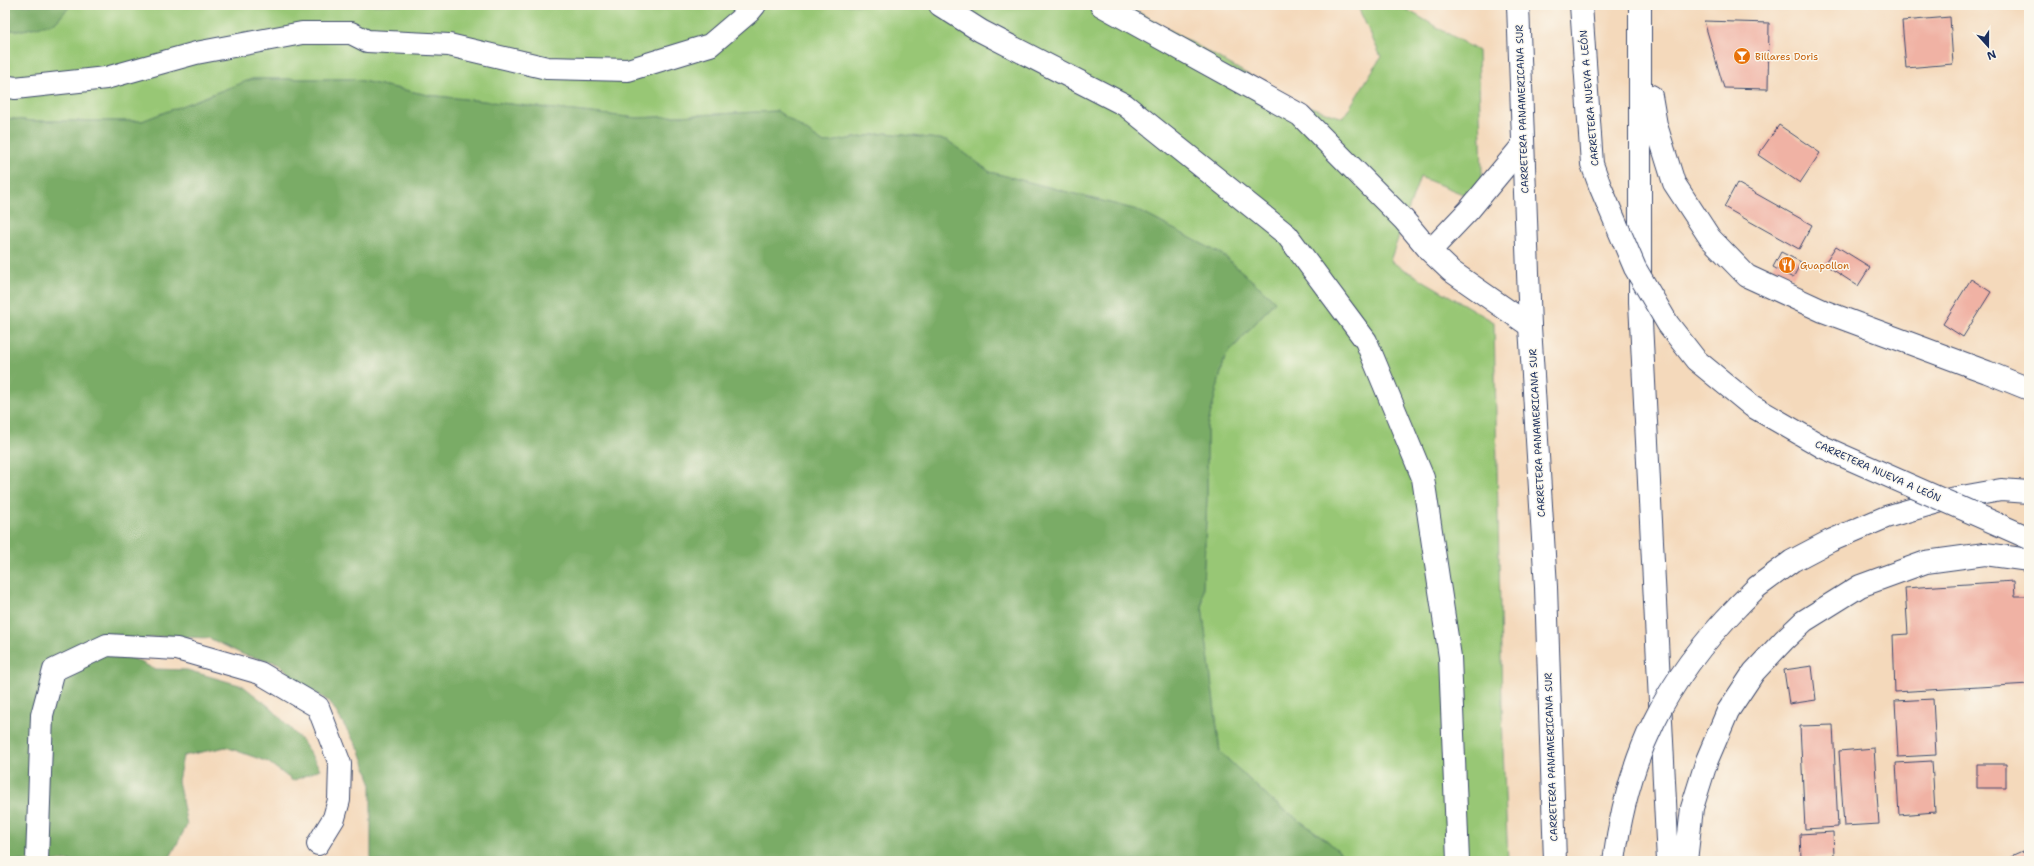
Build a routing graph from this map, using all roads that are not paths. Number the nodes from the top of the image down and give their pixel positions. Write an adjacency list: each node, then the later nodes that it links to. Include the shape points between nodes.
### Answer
1 (755, 5): 8 (main road, via 710,45 628,70 547,68 449,45 367,41 351,33 302,33 196,53 106,78 15,88)
2 (940, 5): 18 (main road, via 981,31 1125,105 1287,235 1366,341 1423,478 1450,656)
3 (1101, 5): 10 (main road, via 1300,115 1404,220)
4 (1518, 5): 9 (main road, CARRETERA PANAMERICANA SUR)
5 (1582, 5): 14 (main road, CARRETERA NUEVA A LEÓN, bridge, via 1592,164 1635,268 1668,324 1696,360 1752,406 1823,447)
6 (1640, 5): 7 (main road)
7 (1641, 32): 12 (main road, via 1656,125 1674,183 1710,238 1747,276 1823,311); 21 (main road, via 1640,302)
8 (5, 86)
9 (1523, 145): 10 (main road, via 1469,210); 11 (main road, CARRETERA PANAMERICANA SUR)
10 (1430, 251): 11 (main road, via 1451,272)
11 (1530, 326): 19 (main road, CARRETERA PANAMERICANA SUR, via 1546,587)
12 (2029, 389)
13 (2029, 492): 20 (main road, bridge, via 2001,490 1945,500 1886,517 1830,541 1792,561 1757,587 1712,633 1692,657 1667,695 1653,722 1633,774 1624,803)
14 (2029, 538)
15 (2029, 560): 22 (main road, via 1985,554 1926,562 1860,586 1804,622 1754,672 1728,711 1707,760 1692,808)
16 (318, 844): 17 (main road, via 334,818 339,800 340,764 318,707 260,673 177,649 107,645 54,670 42,715)
17 (37, 861)
18 (1458, 861)
19 (1555, 861)
20 (1614, 861)
21 (1668, 861)
22 (1686, 861)

